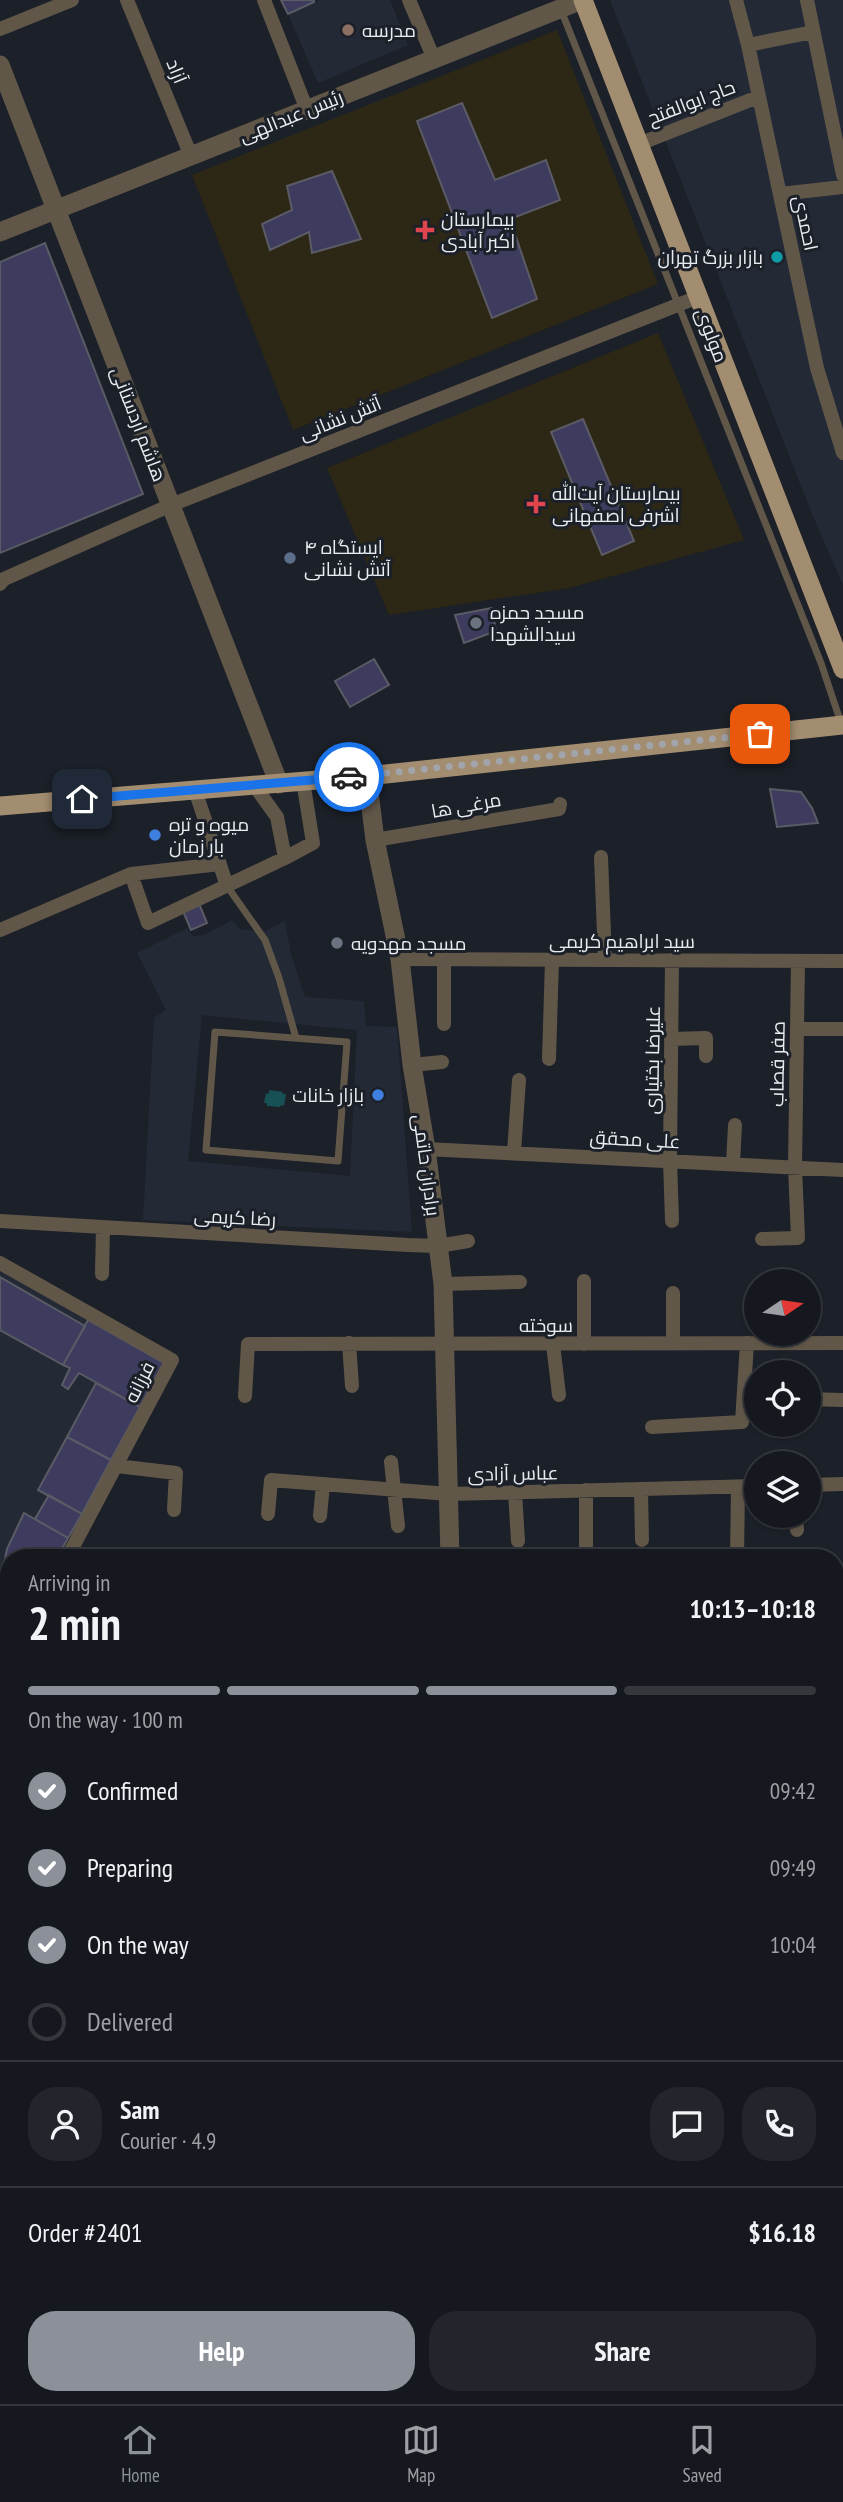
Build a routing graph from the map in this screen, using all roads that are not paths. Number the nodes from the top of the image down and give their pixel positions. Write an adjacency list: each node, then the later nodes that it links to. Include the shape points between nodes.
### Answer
1 (72, 0): 9 (street)
2 (127, 0): 17 (street, آزاد)
3 (264, 0): 15 (street)
4 (409, 0): 12 (street)
5 (583, 0): 8 (street, رئیس عبدالهی); 16 (main road, مولوی)
6 (736, 0): 11 (street, احمدی)
7 (807, 0): 10 (street)
8 (559, 4): 12 (street, رئیس عبدالهی); 24 (lane)
9 (0, 29)
10 (813, 32): 11 (street); 18 (street)
11 (748, 46): 14 (street, احمدی)
12 (434, 59): 15 (street, رئیس عبدالهی)
13 (0, 65): 21 (street, هاشم اردستانی)
14 (758, 97): 16 (street, حاج ابوالفتح); 20 (street, احمدی)
15 (307, 110): 17 (street, رئیس عبدالهی)
16 (639, 144): 23 (main road, مولوی)
17 (191, 156): 21 (street, رئیس عبدالهی)
18 (843, 175)
19 (843, 187): 20 (street)
20 (780, 194): 25 (street, احمدی, via 817,368)
21 (56, 210): 22 (street, رئیس عبدالهی); 26 (street, هاشم اردستانی)
22 (0, 232)
23 (698, 297): 24 (street, آتش نشانی); 28 (main road, مولوی)
24 (678, 305): 26 (street, آتش نشانی); 29 (lane)
25 (843, 453)
26 (170, 505): 27 (street, آتش نشانی); 32 (street, هاشم اردستانی)
27 (0, 584)
28 (843, 669)
29 (843, 727): 30 (main road)
30 (367, 776): 31 (main road); 37 (street, برادران حاتمی)
31 (303, 781): 32 (main road); 39 (street, via 313,843)
32 (279, 783): 33 (main road)
33 (254, 785): 34 (main road); 39 (street, via 277,817)
34 (195, 790): 36 (main road); 40 (street)
35 (560, 804): 37 (street, مرغی ها, via 559,809)
36 (0, 806)
37 (376, 840): 44 (street, برادران حاتمی)
38 (601, 857): 47 (street)
39 (285, 858): 42 (street)
40 (220, 864): 41 (street); 42 (street)
41 (131, 874): 42 (street, via 148,923); 43 (street)
42 (227, 886): 54 (lane, via 265,940)
43 (0, 930)
44 (400, 959): 45 (street, سید ابراهیم کریمی); 59 (street, برادران حاتمی)
45 (444, 959): 46 (street, سید ابراهیم کریمی); 51 (street)
46 (552, 960): 47 (street, سید ابراهیم کریمی); 57 (street)
47 (605, 960): 48 (street, سید ابراهیم کریمی)
48 (673, 961): 49 (street, سید ابراهیم کریمی); 55 (street, علیرضا بختیاری)
49 (797, 961): 50 (street, سید ابراهیم کریمی); 52 (street, صفر قصاب)
50 (843, 961)
51 (444, 1024)
52 (797, 1029): 53 (street); 66 (street, صفر قصاب)
53 (843, 1029)
54 (296, 1038): 54 (lane, via 215,1032 206,1150 338,1161 347,1042)
55 (671, 1039): 56 (street, via 706,1038); 64 (street, علیرضا بختیاری)
56 (706, 1056)
57 (549, 1059)
58 (442, 1062): 59 (street)
59 (412, 1065): 62 (street, برادران حاتمی)
60 (519, 1080): 63 (street)
61 (735, 1125): 65 (street)
62 (426, 1149): 63 (street, علی محقق); 73 (street, برادران حاتمی)
63 (514, 1152): 64 (street, علی محقق)
64 (670, 1160): 65 (street, علی محقق); 69 (street, علیرضا بختیاری)
65 (733, 1164): 66 (street, علی محقق)
66 (795, 1167): 67 (street, علی محقق); 71 (street, صفر قصاب, via 798,1238)
67 (843, 1170)
68 (0, 1221): 70 (street, رضا کریمی)
69 (672, 1221)
70 (103, 1228): 73 (street, رضا کریمی); 75 (street)
71 (762, 1239)
72 (468, 1241): 73 (street, رضا کریمی)
73 (438, 1246): 78 (street, برادران حاتمی)
74 (0, 1263): 96 (street, فرزانه, via 172,1360)
75 (102, 1274)
76 (584, 1281): 87 (street)
77 (520, 1282): 78 (street)
78 (443, 1284): 85 (street, برادران حاتمی)
79 (673, 1293): 81 (street)
80 (349, 1343): 85 (street, سوخته); 88 (street); 90 (street, سوخته, via 248,1344)
81 (673, 1343): 82 (street, سوخته); 87 (street, سوخته)
82 (744, 1343)
83 (821, 1343): 84 (street, سوخته)
84 (843, 1343)
85 (444, 1344): 86 (street, سوخته); 106 (street, برادران حاتمی)
86 (553, 1344): 87 (street, سوخته); 89 (street)
87 (584, 1344)
88 (352, 1387)
89 (559, 1395)
90 (245, 1396)
91 (821, 1399): 92 (street)
92 (843, 1400)
93 (744, 1418): 94 (street)
94 (652, 1427)
95 (391, 1462): 103 (street)
96 (117, 1466): 107 (street, via 176,1473); 113 (street, فرزانه)
97 (323, 1484): 103 (street, عباس آزادی); 108 (street, عباس آزادی, via 271,1480); 109 (street)
98 (843, 1484): 99 (street)
99 (821, 1485)
100 (738, 1487): 101 (street, عباس آزادی); 102 (street, عباس آزادی); 116 (street)
101 (744, 1487)
102 (641, 1489): 104 (street, عباس آزادی); 111 (street)
103 (394, 1490): 106 (street, عباس آزادی); 110 (street)
104 (586, 1490): 105 (street, عباس آزادی); 115 (street)
105 (515, 1492): 106 (street, عباس آزادی); 112 (street)
106 (449, 1494): 114 (street, برادران حاتمی)
107 (174, 1510)
108 (268, 1514)
109 (320, 1516)
110 (398, 1526)
111 (642, 1540)
112 (518, 1541)
113 (72, 1549)
114 (450, 1549)
115 (586, 1549)
116 (737, 1549)

